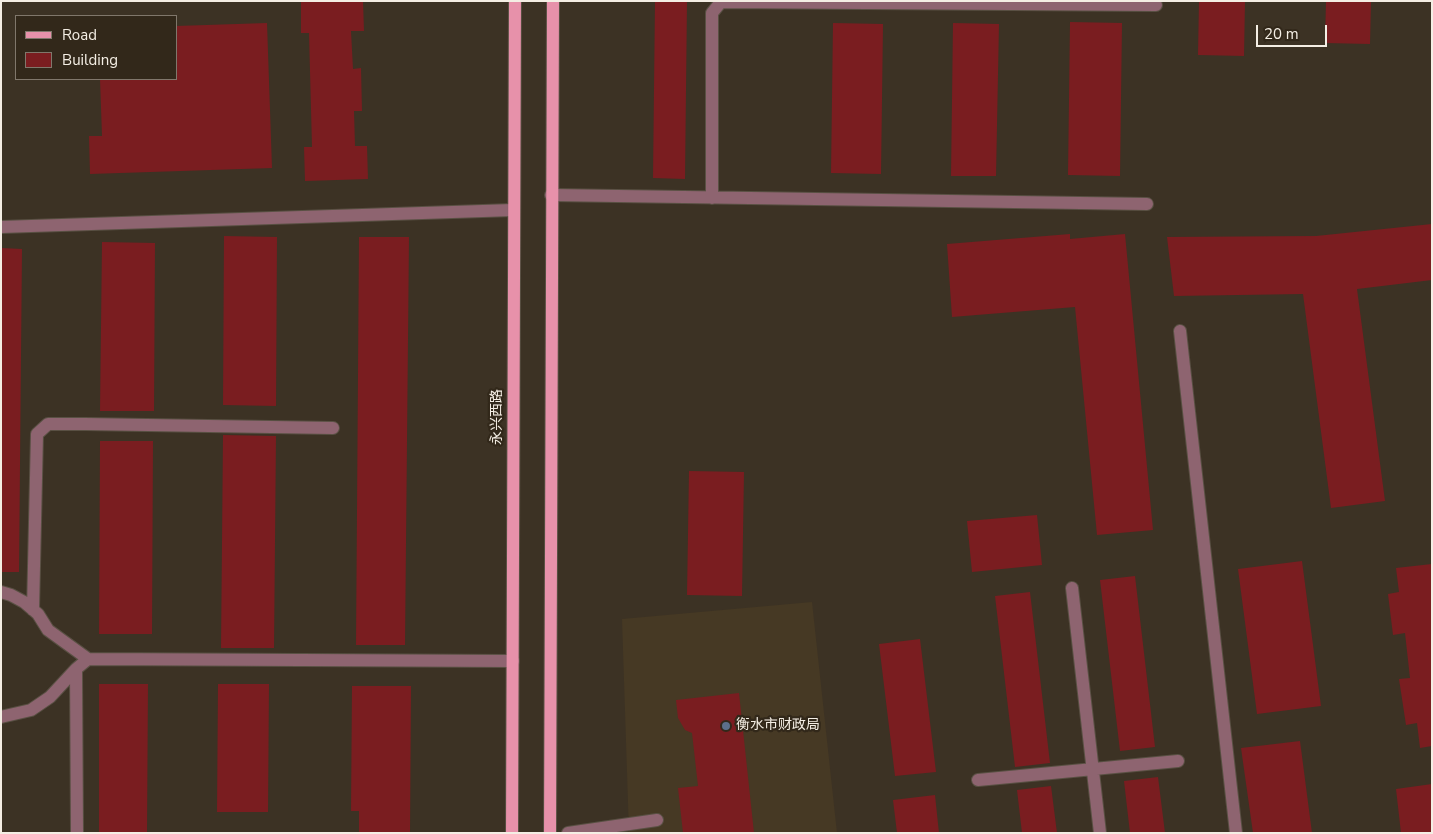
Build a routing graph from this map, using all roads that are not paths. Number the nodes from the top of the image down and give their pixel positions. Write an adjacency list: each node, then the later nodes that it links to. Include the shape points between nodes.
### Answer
1 (515, 1): 7 (main road, 永兴西路)
2 (553, 1): 4 (main road)
3 (1156, 5): 5 (street, via 721,2 712,13)
4 (551, 195): 5 (street); 24 (main road)
5 (712, 198): 6 (street)
6 (1147, 204)
7 (514, 210): 8 (street); 15 (main road, 永兴西路)
8 (1, 227)
9 (1180, 331): 27 (street)
10 (333, 428): 13 (street, via 48,424 37,434)
11 (1072, 588): 19 (street)
12 (1, 592): 13 (street, via 24,602)
13 (33, 610): 14 (street, via 48,630)
14 (88, 659): 15 (street); 16 (street)
15 (513, 661): 23 (main road, 永兴西路)
16 (76, 669): 17 (street, via 50,697 30,710); 22 (street)
17 (1, 717)
18 (1178, 761): 19 (street)
19 (1093, 769): 20 (street); 26 (street)
20 (978, 780)
21 (657, 820): 25 (street)
22 (77, 833)
23 (512, 833)
24 (550, 833)
25 (568, 833)
26 (1100, 833)
27 (1236, 833)

